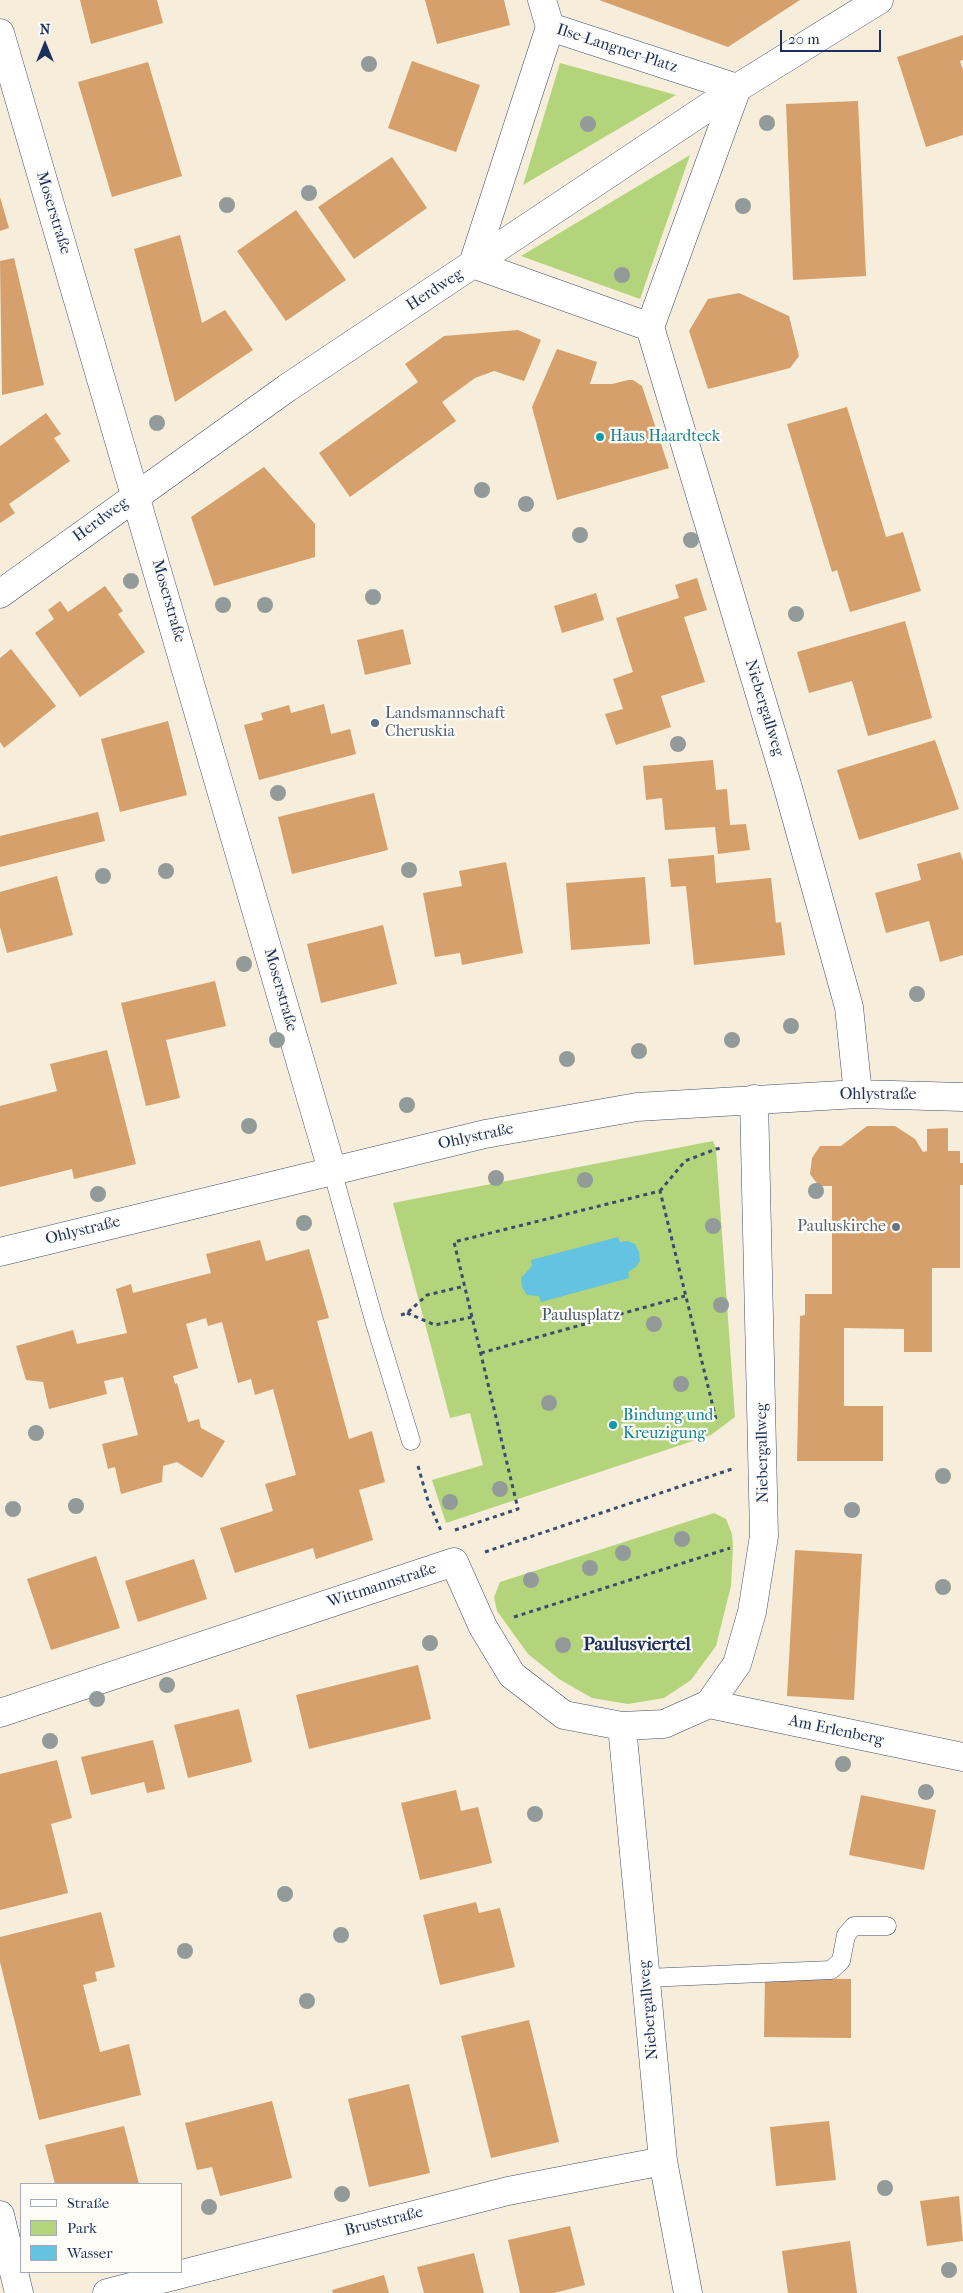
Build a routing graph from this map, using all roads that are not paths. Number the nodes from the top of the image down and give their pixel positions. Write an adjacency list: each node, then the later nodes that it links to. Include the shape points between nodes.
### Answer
1 (542, 0): 3 (street)
2 (879, 0): 5 (street, Herdweg)
3 (550, 27): 5 (street, Ilse-Langner-Platz); 6 (street, Ilse-Langner-Platz)
4 (0, 33): 8 (street, Moserstraße)
5 (737, 88): 6 (street, Herdweg); 7 (street)
6 (473, 264): 7 (street); 8 (street, Herdweg)
7 (650, 327): 10 (street, Niebergallweg, via 788,788 849,1007)
8 (136, 494): 9 (street, Herdweg); 13 (street, Moserstraße)
9 (0, 594)
10 (858, 1094): 11 (street, Ohlystraße); 12 (street, Ohlystraße)
11 (963, 1097)
12 (754, 1099): 13 (street, Ohlystraße, via 638,1107 485,1134); 16 (street, Niebergallweg, via 764,1536 752,1612 737,1664)
13 (332, 1170): 14 (street, Ohlystraße); 15 (lane)
14 (0, 1252)
15 (411, 1442)
16 (709, 1704): 18 (street, via 664,1724); 19 (street, Am Erlenberg)
17 (0, 1713): 18 (street, Wittmannstraße, via 454,1562 483,1627 512,1675 564,1715)
18 (622, 1726): 21 (street, Niebergallweg)
19 (963, 1757)
20 (887, 1926): 21 (lane, via 854,1926 846,1935 842,1961 830,1970)
21 (646, 1978): 22 (street, Niebergallweg)
22 (663, 2161): 25 (street, Bruststraße, via 508,2191); 26 (street, Niebergallweg)
23 (0, 2215): 24 (street)
24 (19, 2293)
25 (107, 2293)
26 (688, 2293)

